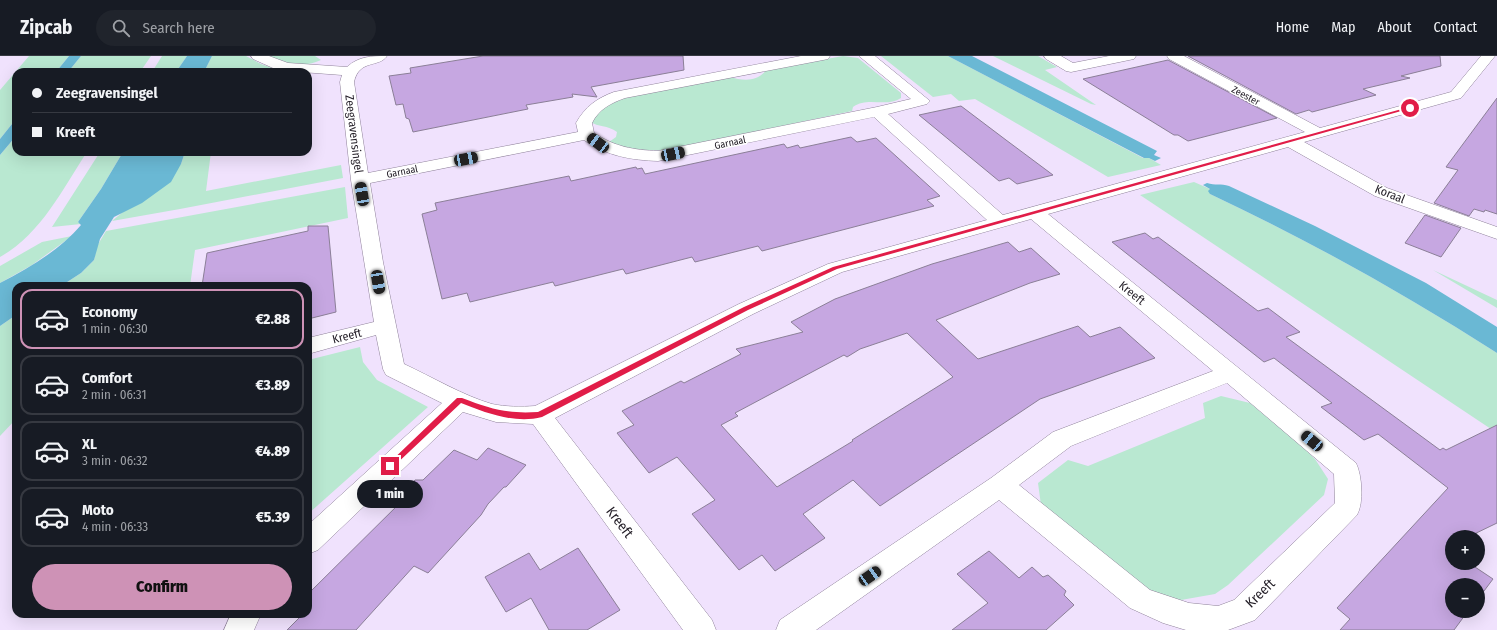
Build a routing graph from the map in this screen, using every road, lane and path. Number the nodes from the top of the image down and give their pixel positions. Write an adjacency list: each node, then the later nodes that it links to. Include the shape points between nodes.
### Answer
1 (258, 56): 9 (street, via 278,65)
2 (380, 56): 11 (street, via 358,65)
3 (823, 56): 14 (street, via 741,65 616,96 598,104 586,117 584,123)
4 (866, 56): 12 (street, Garnaal, via 922,101)
5 (1051, 56): 6 (street, via 1071,68)
6 (1129, 56)
7 (1174, 56): 13 (street, Zeester)
8 (1488, 56): 13 (street, Zeegravensingel, via 1456,95)
9 (304, 68)
10 (312, 69): 11 (street)
11 (351, 71): 16 (street, Zeegravensingel, via 347,82)
12 (877, 112): 14 (street, Garnaal, via 658,156 610,149); 18 (street)
13 (1318, 133): 15 (street, Zeegravensingel)
14 (587, 135): 16 (street, Garnaal)
15 (1290, 141): 17 (street, Zeegravensingel); 19 (street, Koraal, via 1382,192)
16 (360, 180): 20 (street, Zeegravensingel)
17 (1034, 212): 18 (street, Zeegravensingel); 22 (street, Kreeft)
18 (999, 221): 24 (street, Zeegravensingel, via 835,268 746,309)
19 (1497, 233)
20 (385, 326): 21 (street, Kreeft); 23 (street, Zeegravensingel, via 394,369)
21 (312, 345)
22 (1230, 373): 25 (street, via 1062,439); 25 (street, Kreeft, via 1347,470 1348,506 1244,610 1218,620 1189,617 1163,610 1140,599)
23 (460, 400): 24 (street, Zeegravensingel, via 491,412 518,416); 26 (street)
24 (539, 415): 29 (street, Kreeft)
25 (1000, 485): 30 (street)
26 (312, 538)
27 (244, 618): 28 (street)
28 (238, 630)
29 (701, 630)
30 (791, 630)

